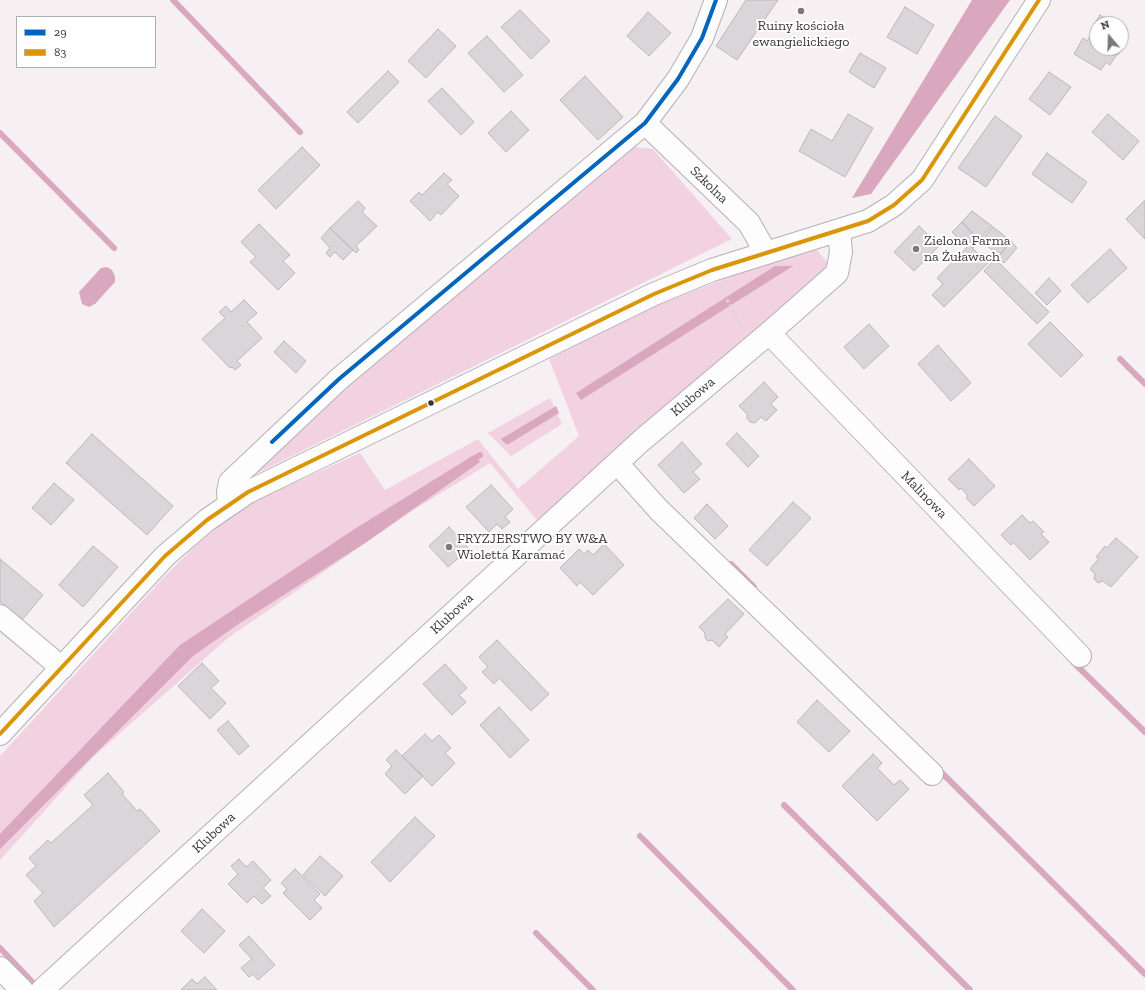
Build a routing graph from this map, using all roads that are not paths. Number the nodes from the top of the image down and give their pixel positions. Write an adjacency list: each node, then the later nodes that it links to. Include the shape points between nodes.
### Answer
1 (716, 0): 3 (street, via 702,38 678,79)
2 (1039, 0): 4 (street, via 922,180 881,214)
3 (645, 123): 5 (street, Szkolna, via 749,222); 8 (street, via 339,379 230,482)
4 (839, 231): 5 (street); 6 (street, Klubowa, via 841,252 837,273)
5 (766, 253): 8 (street, via 712,270 654,294 266,482)
6 (769, 333): 7 (street, Klubowa); 10 (street, Malinowa)
7 (617, 463): 13 (street, via 658,509); 16 (street, Klubowa)
8 (229, 504): 11 (street, via 165,556)
9 (0, 616): 11 (street)
10 (1080, 656)
11 (62, 668): 12 (street)
12 (0, 734)
13 (932, 774)
14 (0, 968): 15 (street)
15 (22, 990)
16 (42, 990)

